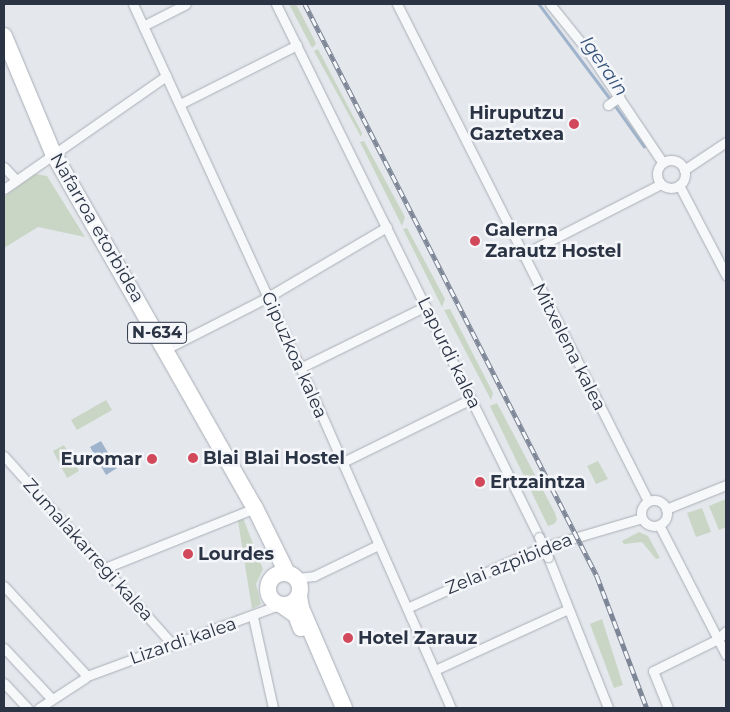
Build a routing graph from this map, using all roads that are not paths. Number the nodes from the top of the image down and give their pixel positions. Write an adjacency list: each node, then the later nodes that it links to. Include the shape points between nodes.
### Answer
1 (133, 4): 6 (street, Gipuzkoa kalea)
2 (186, 4): 6 (street)
3 (276, 4): 8 (street, Lapurdi kalea)
4 (397, 4): 24 (street, Mitxelena kalea)
5 (550, 4): 11 (street)
6 (143, 26): 10 (street, Gipuzkoa kalea)
7 (4, 36): 15 (highway, Nafarroa etorbidea / N-634)
8 (297, 44): 12 (street); 23 (street, Lapurdi kalea)
9 (4, 54): 15 (highway, Nafarroa etorbidea / N-634)
10 (166, 76): 12 (street, Gipuzkoa kalea); 15 (street)
11 (619, 97): 13 (street); 16 (street)
12 (180, 104): 26 (street, Gipuzkoa kalea)
13 (608, 105)
14 (726, 142): 18 (street)
15 (50, 155): 19 (street); 28 (highway, Nafarroa etorbidea / N-634); 35 (highway, Nafarroa etorbidea / N-634)
16 (663, 163): 18 (street, via 676,161); 20 (street, via 657,173)
17 (4, 167): 19 (street)
18 (684, 170): 21 (street)
19 (16, 180): 22 (street)
20 (661, 184): 21 (street, via 669,188); 24 (street)
21 (679, 185): 25 (street)
22 (4, 189)
23 (386, 228): 26 (street); 27 (street, Lapurdi kalea)
24 (522, 255): 34 (street, Mitxelena kalea)
25 (726, 275)
26 (268, 297): 28 (street); 29 (street, Gipuzkoa kalea)
27 (426, 306): 29 (street); 30 (street, Lapurdi kalea)
28 (166, 349): 35 (highway, Nafarroa etorbidea / N-634)
29 (300, 368): 32 (street, Gipuzkoa kalea)
30 (472, 399): 32 (street); 45 (street, Lapurdi kalea, bridge, via 539,537)
31 (4, 456): 40 (street, Zumalakarregi kalea)
32 (343, 462): 39 (street, Gipuzkoa kalea)
33 (726, 486): 36 (street)
34 (648, 501): 36 (street, via 658,500); 37 (street, via 642,508)
35 (252, 509): 40 (street); 41 (highway, Nafarroa etorbidea / N-634, via 274,566)
36 (666, 509): 38 (street, via 665,518)
37 (642, 518): 38 (street, via 649,525); 44 (street, Zelai azpibidea, via 540,548)
38 (659, 525): 48 (street)
39 (378, 545): 41 (street, via 314,576); 44 (street, Gipuzkoa kalea)
40 (105, 568): 49 (street, Zumalakarregi kalea)
41 (291, 583): 43 (highway, via 295,602); 43 (highway, N-634, via 268,593); 60 (highway, Nafarroa etorbidea / N-634)
42 (4, 586): 53 (street)
43 (281, 606): 46 (street, Lizardi kalea); 59 (highway, N-634, via 296,615)
44 (408, 608): 52 (street, Gipuzkoa kalea)
45 (568, 609): 52 (street); 62 (street, Lapurdi kalea)
46 (253, 617): 49 (street, Lizardi kalea); 58 (street)
47 (726, 631): 48 (street)
48 (718, 639): 51 (street); 63 (street, via 653,671)
49 (173, 645): 53 (street, Lizardi kalea)
50 (4, 648): 55 (street)
51 (726, 655)
52 (435, 670): 61 (street, Gipuzkoa kalea)
53 (86, 677): 55 (street, Lizardi kalea)
54 (4, 683): 56 (street)
55 (51, 698): 57 (street, Lizardi kalea)
56 (28, 708)
57 (38, 708)
58 (273, 708)
59 (336, 708)
60 (344, 708)
61 (452, 708)
62 (608, 708)
63 (668, 708)

